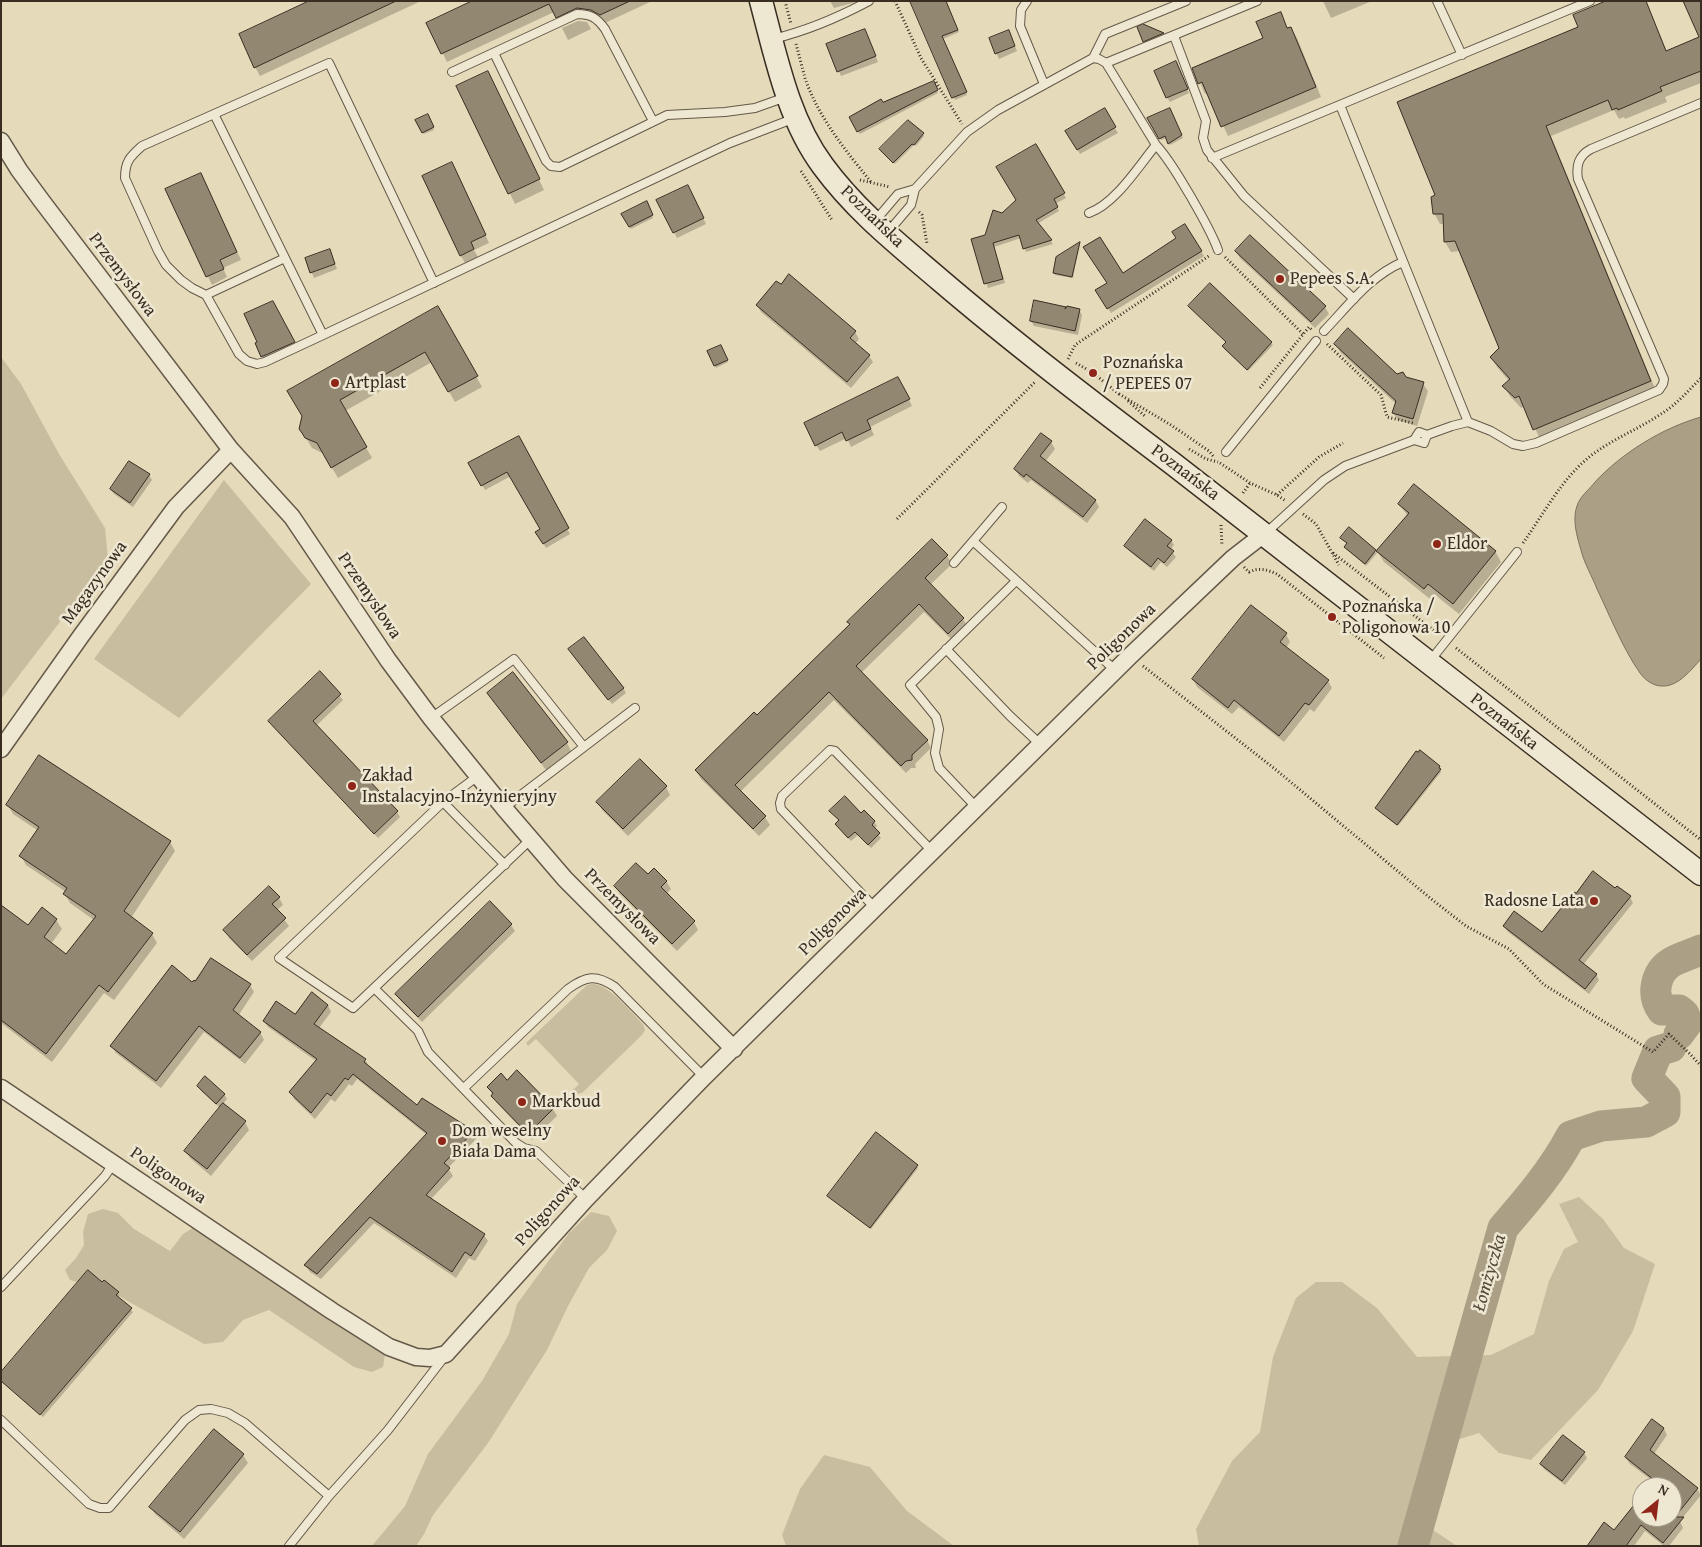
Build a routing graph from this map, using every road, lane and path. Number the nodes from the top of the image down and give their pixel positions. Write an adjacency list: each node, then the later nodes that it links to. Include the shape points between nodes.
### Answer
1 (761, 1): 12 (main road, Poznańska)
2 (785, 1): 10 (path)
3 (869, 1): 10 (lane)
4 (896, 1): 25 (path, via 921,58)
5 (1027, 1): 18 (lane, via 1021,10 1020,26)
6 (1186, 1): 15 (lane, via 1105,34)
7 (1257, 1): 11 (lane)
8 (1437, 1): 14 (lane)
9 (1590, 1): 14 (lane)
10 (793, 34): 12 (lane); 30 (path, via 806,79 823,115)
11 (1174, 36): 16 (lane); 28 (lane, via 1206,121 1203,138)
12 (771, 40): 19 (main road, Poznańska)
13 (494, 53): 17 (lane); 24 (lane, via 577,14 592,15 605,29); 24 (lane, via 551,166 560,167)
14 (1462, 54): 21 (lane)
15 (1093, 58): 16 (lane); 18 (lane)
16 (1106, 63): 27 (lane)
17 (452, 72)
18 (1044, 84): 25 (lane)
19 (788, 96): 23 (main road, Poznańska); 24 (lane, via 754,108 667,115)
20 (1701, 103): 49 (lane, via 1591,149 1579,159 1576,169 1664,379 1663,384 1654,392 1523,446)
21 (1340, 105): 28 (lane); 37 (lane)
22 (214, 114): 36 (lane); 38 (lane, via 329,63); 39 (lane, via 142,146 125,166 126,178 166,265 180,280)
23 (797, 118): 34 (main road, Poznańska, via 822,165); 38 (lane, via 730,142)
24 (653, 121)
25 (967, 132): 32 (lane)
26 (1, 141): 53 (street, Przemysłowa, via 41,200)
27 (1156, 145): 33 (lane, via 1121,188 1098,210); 35 (lane, via 1180,178)
28 (1212, 158): 40 (lane, via 1244,196)
29 (854, 173): 30 (path, via 860,180)
30 (872, 182): 31 (path)
31 (889, 186)
32 (915, 189): 34 (lane, via 911,205); 34 (lane, via 898,194)
33 (1089, 213)
34 (879, 229): 45 (main road, Poznańska, via 973,308)
35 (1218, 250): 42 (path); 45 (path, via 1075,345)
36 (285, 258): 39 (lane); 43 (lane)
37 (1403, 262): 40 (lane, via 1377,276); 49 (lane)
38 (434, 282): 43 (lane)
39 (206, 295): 43 (lane, via 234,347 247,360 257,364)
40 (1354, 299): 41 (lane)
41 (1324, 331)
42 (1303, 334)
43 (323, 335)
44 (1316, 341): 54 (lane)
45 (1059, 364): 57 (path); 58 (main road, Poznańska)
46 (1701, 378): 61 (path, via 1662,413 1587,459 1573,473)
47 (1387, 417): 50 (path)
48 (1149, 419): 52 (path, via 1119,394 1210,451 1218,462)
49 (1468, 422): 58 (lane, via 1427,435 1419,432 1414,440 1345,466 1324,480)
50 (1415, 423)
51 (1344, 442): 55 (path, via 1319,457)
52 (1186, 448)
53 (232, 450): 70 (street, Przemysłowa, via 292,517); 73 (street, Magazynowa, via 176,507)
54 (1226, 452)
55 (1277, 495)
56 (1002, 507): 59 (lane)
57 (897, 519)
58 (1264, 534): 66 (street, Poligonowa); 67 (main road, Poznańska)
59 (973, 542): 62 (lane); 63 (lane)
60 (1333, 552): 64 (path)
61 (1517, 552): 64 (lane)
62 (954, 563)
63 (1016, 581): 65 (lane); 68 (lane)
64 (1447, 641): 67 (lane); 79 (path)
65 (946, 649): 71 (lane); 77 (lane, via 910,685 936,717 939,768)
66 (1130, 656): 68 (street, Poligonowa); 86 (path, via 1275,769 1466,926 1509,949 1543,984 1653,1052 1669,1034)
67 (1429, 663): 82 (main road, Poznańska)
68 (1116, 670): 71 (street, Poligonowa)
69 (636, 708): 72 (lane)
70 (431, 718): 72 (lane, via 514,659); 74 (street, Przemysłowa)
71 (1041, 745): 77 (street, Poligonowa)
72 (584, 747): 76 (lane)
73 (1, 749)
74 (478, 776): 75 (lane); 76 (street, Przemysłowa)
75 (443, 802): 81 (lane); 84 (lane, via 279,958 353,1008)
76 (504, 808): 78 (street, Przemysłowa)
77 (977, 808): 80 (street, Poligonowa)
78 (530, 840): 81 (lane); 85 (street, Przemysłowa)
79 (1701, 840)
80 (933, 852): 83 (street, Poligonowa); 83 (lane, via 835,751 830,750 782,796 781,809)
81 (504, 866): 84 (lane)
82 (1701, 874)
83 (876, 909): 85 (street, Poligonowa)
84 (374, 988): 89 (lane, via 418,1031 428,1052)
85 (734, 1048): 87 (street, Poligonowa)
86 (1701, 1066)
87 (704, 1077): 89 (lane, via 615,987 595,978 578,981 568,989); 91 (street, Poligonowa)
88 (1, 1088): 90 (street, Poligonowa)
89 (464, 1088): 91 (lane, via 516,1143 536,1151)
90 (113, 1164): 92 (lane); 93 (street, Poligonowa, via 389,1347 416,1357)
91 (586, 1199): 93 (street, Poligonowa)
92 (1, 1287)
93 (446, 1354): 95 (lane, Poligonowa, via 388,1430)
94 (1, 1420): 95 (lane, via 89,1504 100,1508 109,1508 185,1420 198,1410 211,1409 228,1413 245,1423)
95 (329, 1496): 96 (lane, Poligonowa)
96 (289, 1546)

